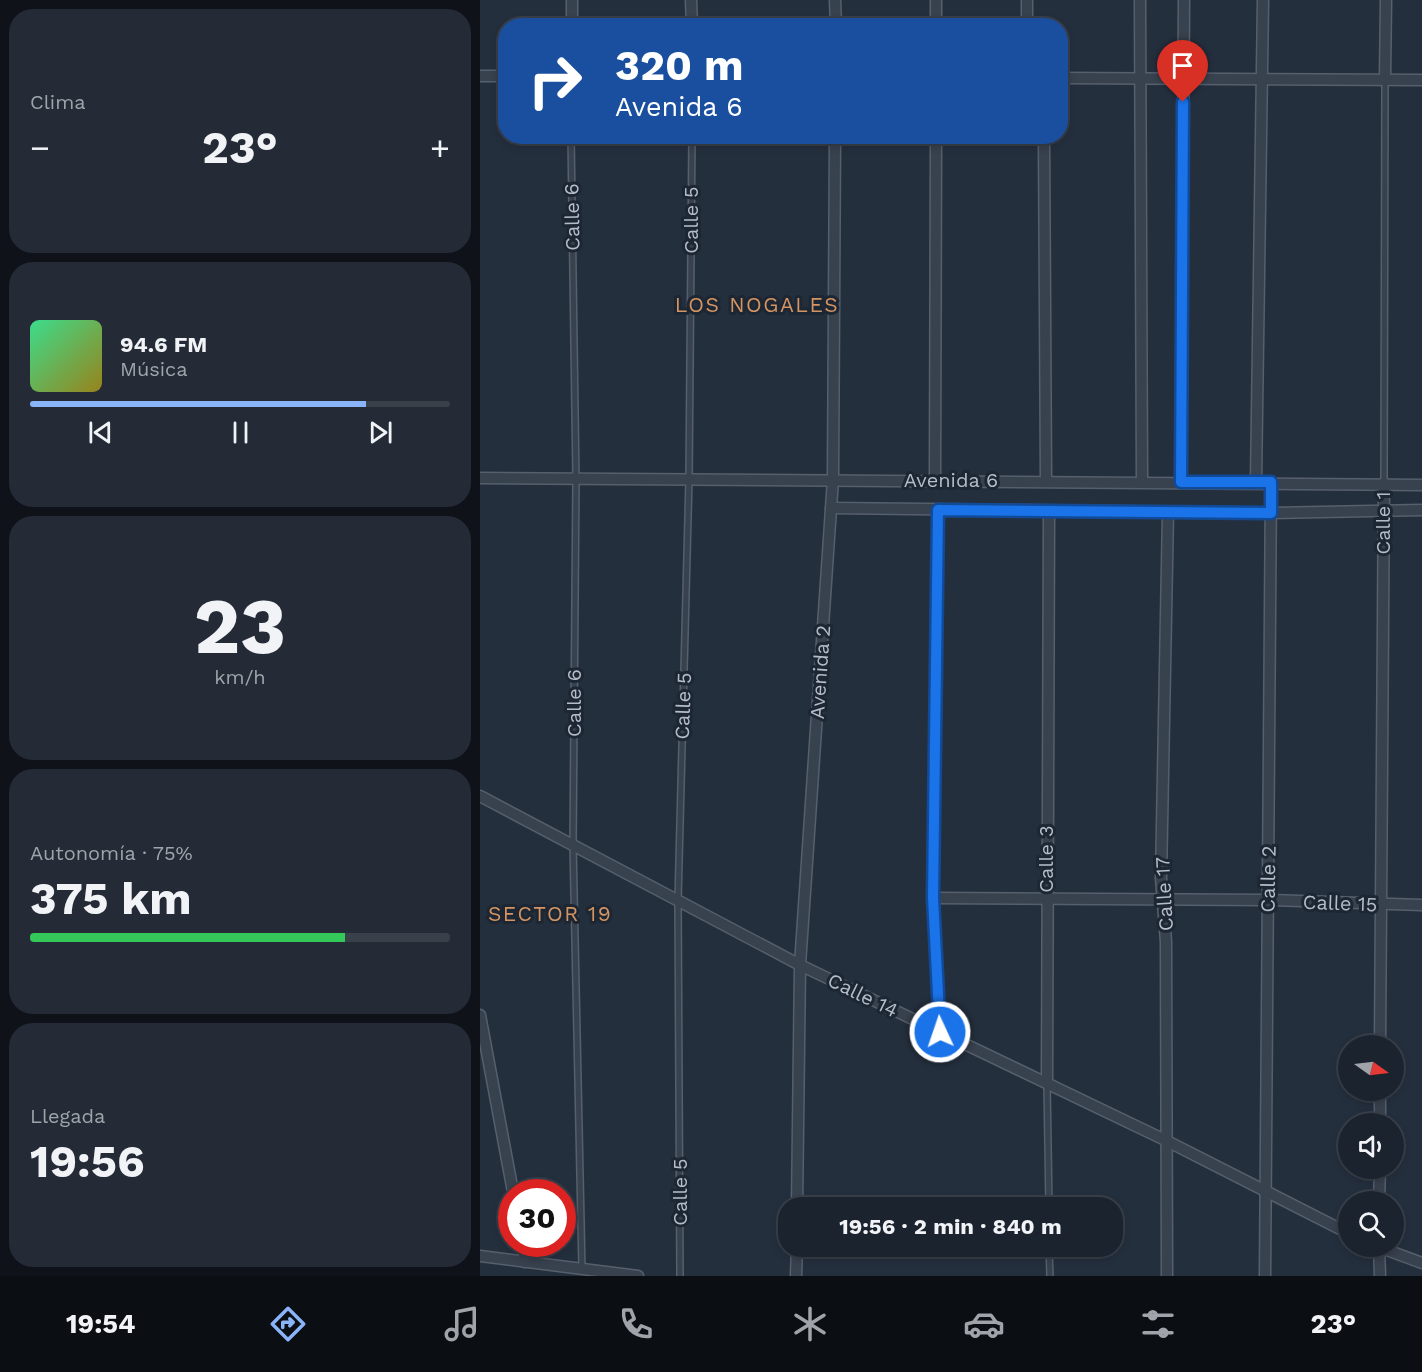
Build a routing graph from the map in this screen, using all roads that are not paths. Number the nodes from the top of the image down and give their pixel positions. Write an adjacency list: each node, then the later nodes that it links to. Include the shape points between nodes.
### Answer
1 (572, 0): 10 (street)
2 (691, 0): 11 (street)
3 (836, 0): 12 (street)
4 (936, 0): 13 (street)
5 (1027, 0): 14 (street)
6 (1140, 0): 18 (street)
7 (1184, 0): 19 (street)
8 (1263, 0): 21 (street)
9 (1386, 0): 20 (street, Calle 1)
10 (572, 18)
11 (692, 18)
12 (836, 18)
13 (936, 18)
14 (1027, 18)
15 (480, 76): 16 (street)
16 (498, 76)
17 (1068, 78): 18 (street)
18 (1139, 78): 19 (street); 34 (street)
19 (1183, 78): 21 (street); 35 (street)
20 (1385, 78): 21 (street); 22 (street); 38 (lane, Calle 1)
21 (1260, 80): 36 (street)
22 (1422, 80)
23 (571, 144): 29 (lane, Calle 6)
24 (692, 144): 30 (lane, Calle 5)
25 (835, 144): 31 (street, Avenida 2)
26 (936, 144): 32 (street)
27 (1044, 144): 33 (street)
28 (480, 478): 29 (street, Avenida 6)
29 (576, 479): 30 (street, Avenida 6); 48 (lane, Calle 6)
30 (689, 479): 31 (street, Avenida 6); 51 (lane, Calle 5)
31 (833, 479): 32 (street, Avenida 6); 40 (street, Avenida 2)
32 (935, 480): 33 (street, Avenida 6)
33 (1046, 481): 34 (street, Avenida 6)
34 (1142, 481): 35 (street, Avenida 6)
35 (1181, 482): 36 (street, Avenida 6)
36 (1256, 482): 37 (street, Avenida 6)
37 (1271, 482): 38 (street, Avenida 6); 46 (street, Calle 2)
38 (1384, 483): 39 (street, Avenida 6); 42 (street, Calle 1)
39 (1422, 485)
40 (831, 508): 41 (street, Avenida 6); 56 (street, Avenida 2)
41 (938, 510): 44 (street, Avenida 6); 49 (street)
42 (1383, 510): 43 (street, Avenida 6); 46 (street, Avenida 6); 54 (street, Calle 1)
43 (1422, 510)
44 (1049, 511): 45 (street, Avenida 6); 50 (street, Calle 3)
45 (1168, 512): 46 (street, Avenida 6); 52 (street, Calle 17)
46 (1271, 513): 53 (street, Calle 2)
47 (480, 796): 48 (street, Calle 14)
48 (573, 845): 51 (street, Calle 14); 75 (lane, Calle 6)
49 (933, 898): 50 (street, Calle 15); 58 (street)
50 (1046, 899): 52 (street, Calle 15); 60 (street, Calle 3)
51 (678, 900): 56 (street, Calle 14); 77 (lane, Calle 5)
52 (1163, 900): 53 (street, Calle 15); 61 (street, Calle 17)
53 (1268, 900): 54 (street, Calle 15); 63 (street, Calle 2)
54 (1381, 904): 55 (street, Calle 15); 59 (street, Calle 1)
55 (1422, 905)
56 (800, 965): 58 (street, Calle 14); 64 (street, Avenida 2)
57 (480, 1015): 62 (street)
58 (940, 1032): 60 (street, Calle 14)
59 (1380, 1035)
60 (1047, 1083): 61 (street, Calle 14); 65 (lane, Calle 3)
61 (1165, 1140): 63 (street, Calle 14); 80 (street, Calle 17)
62 (511, 1179)
63 (1265, 1190): 66 (street, Calle 14); 81 (street, Calle 2)
64 (797, 1197)
65 (1049, 1197)
66 (1338, 1228)
67 (480, 1256): 73 (street)
68 (1404, 1256): 74 (street)
69 (524, 1257): 73 (street)
70 (797, 1257): 78 (street)
71 (1049, 1257): 79 (lane)
72 (1379, 1257): 82 (street)
73 (525, 1262): 75 (street)
74 (1422, 1263)
75 (582, 1269): 76 (street)
76 (638, 1276)
77 (680, 1276)
78 (796, 1276)
79 (1050, 1276)
80 (1167, 1276)
81 (1265, 1276)
82 (1380, 1276)

